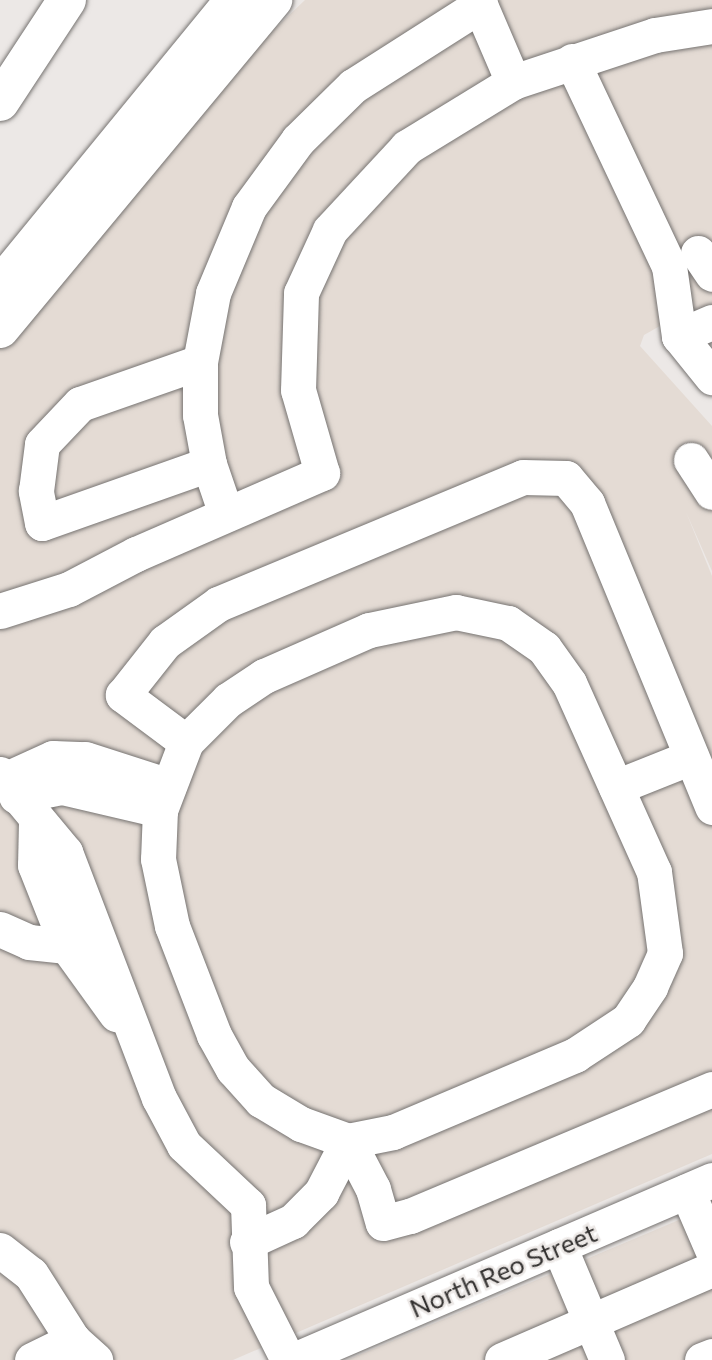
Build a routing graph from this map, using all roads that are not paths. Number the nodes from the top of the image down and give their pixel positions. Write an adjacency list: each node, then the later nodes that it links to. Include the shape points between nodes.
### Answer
1 (67, 0): 7 (highway)
2 (234, 0): 8 (highway)
3 (273, 0): 10 (highway)
4 (712, 26): 5 (street, via 655,35)
5 (572, 61): 6 (street); 11 (street, via 669,266)
6 (513, 82): 12 (street, via 481,5 353,86 298,140 249,207 212,293); 17 (street, via 407,148 330,230 301,293 300,307 298,390 322,473)
7 (0, 102)
8 (0, 286)
9 (712, 322): 11 (street)
10 (0, 329)
11 (679, 336): 13 (street)
12 (200, 362): 15 (street, via 200,415); 15 (street, via 80,404 42,444 36,491 42,523)
13 (712, 377)
14 (691, 460): 16 (street)
15 (209, 464): 17 (street)
16 (712, 492)
17 (226, 514): 18 (street, via 69,589)
18 (0, 611)
19 (186, 742): 20 (street, via 123,695 165,642 218,604 523,477 566,478 587,503); 21 (street, via 228,701 264,676 369,630 456,612 508,623 544,648 569,683); 23 (street)
20 (691, 757): 21 (street); 24 (street)
21 (616, 787): 29 (street, via 654,872 665,953 628,1020 575,1055 393,1132)
22 (11, 791): 23 (street, via 53,758 85,758); 26 (street); 27 (street, via 65,852)
23 (165, 798): 29 (street, via 158,859 172,926 214,1035 233,1069 261,1100 301,1124)
24 (712, 807)
25 (0, 929): 26 (street, via 29,942)
26 (67, 946): 27 (street)
27 (145, 1055): 31 (street, via 159,1098 184,1145 248,1205)
28 (712, 1089): 29 (street, via 410,1216 383,1223 373,1189)
29 (348, 1141): 31 (street, via 321,1192 293,1221)
30 (699, 1185): 32 (street, North Reo Street); 34 (street)
31 (247, 1242): 39 (street, via 251,1287)
32 (559, 1246): 36 (street); 39 (street, North Reo Street)
33 (0, 1250): 37 (street, via 31,1275)
34 (712, 1250)
35 (712, 1269): 36 (street)
36 (591, 1321): 41 (street); 42 (street)
37 (84, 1350): 40 (street)
38 (712, 1356): 43 (street)
39 (304, 1358)
40 (32, 1360)
41 (502, 1360)
42 (607, 1360)
43 (702, 1360)

